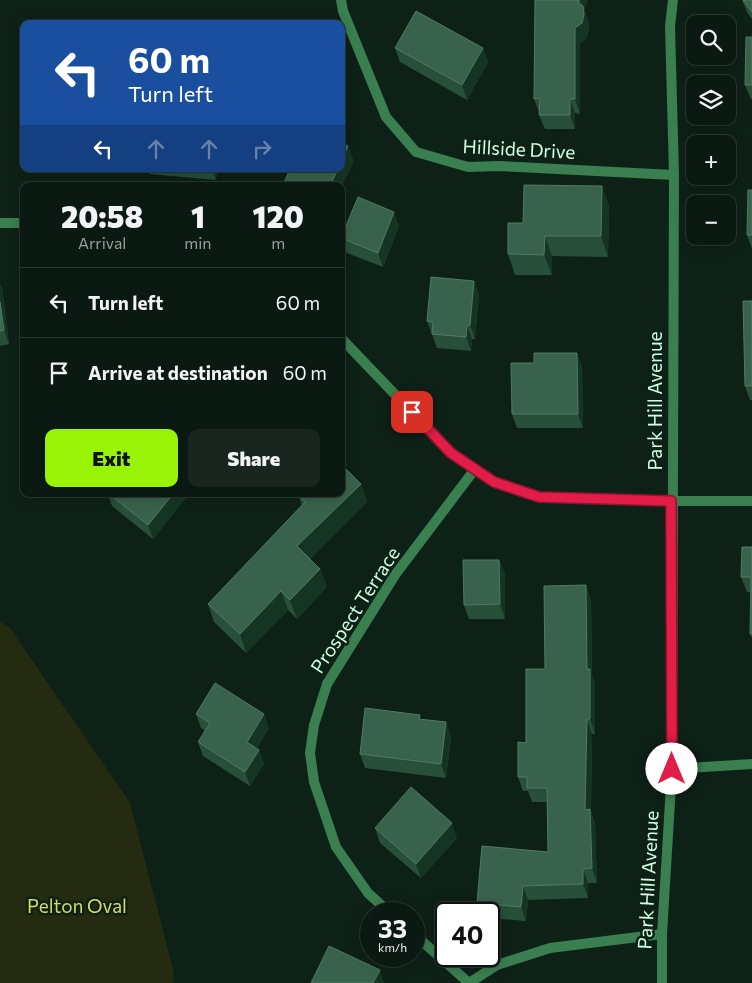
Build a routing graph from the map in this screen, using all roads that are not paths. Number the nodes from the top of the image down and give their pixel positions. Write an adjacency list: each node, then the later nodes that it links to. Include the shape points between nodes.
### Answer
1 (341, 0): 3 (street, Hillside Drive, via 386,117 416,152 468,167)
2 (673, 0): 3 (street, Park Hill Avenue, via 670,26)
3 (674, 175): 8 (street, Park Hill Avenue)
4 (0, 223): 5 (street)
5 (20, 223)
6 (345, 342): 7 (street, via 451,453)
7 (475, 469): 8 (street, via 494,482 539,497); 12 (street, Prospect Terrace, via 395,575 327,684 314,725 310,753 314,782 336,847)
8 (671, 501): 9 (street); 11 (street, Park Hill Avenue)
9 (752, 501)
10 (752, 764): 11 (street)
11 (672, 769): 13 (street, Park Hill Avenue)
12 (378, 902)
13 (662, 934): 15 (street, via 550,948 497,965); 16 (street, Park Hill Avenue)
14 (425, 944): 15 (street)
15 (469, 983)
16 (662, 983)

